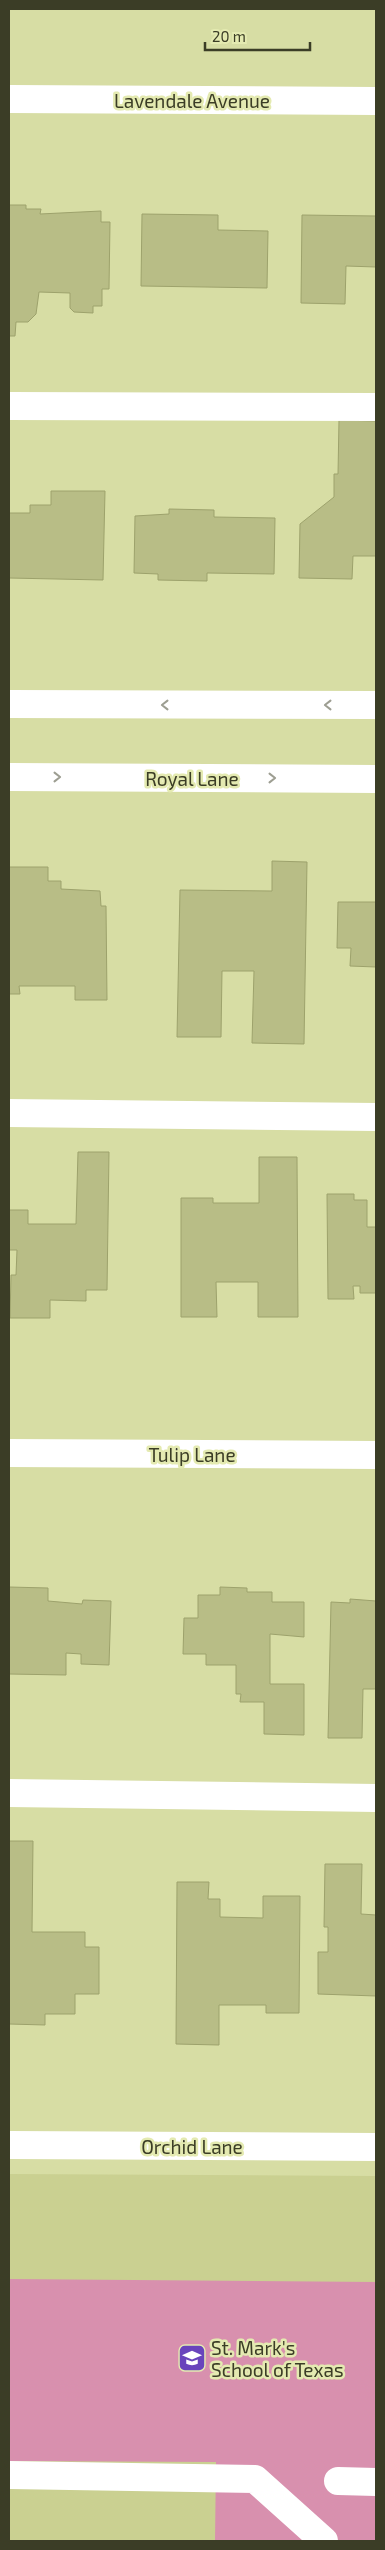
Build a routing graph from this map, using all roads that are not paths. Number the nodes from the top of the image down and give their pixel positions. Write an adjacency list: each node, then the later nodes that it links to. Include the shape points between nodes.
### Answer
1 (9, 99): 2 (street, Lavendale Avenue)
2 (376, 101)
3 (9, 406): 4 (street)
4 (376, 407)
5 (9, 704): 6 (street, one-way to 5)
6 (376, 705)
7 (9, 777): 8 (street, Royal Lane, one-way to 8)
8 (376, 779)
9 (9, 1113): 10 (street)
10 (376, 1117)
11 (9, 1452): 12 (street, Tulip Lane)
12 (376, 1455)
13 (9, 1793): 14 (street)
14 (376, 1798)
15 (9, 2145): 16 (street, Orchid Lane)
16 (376, 2147)
17 (9, 2475): 20 (street, via 255,2479)
18 (338, 2481): 19 (street)
19 (376, 2482)
20 (324, 2541)

